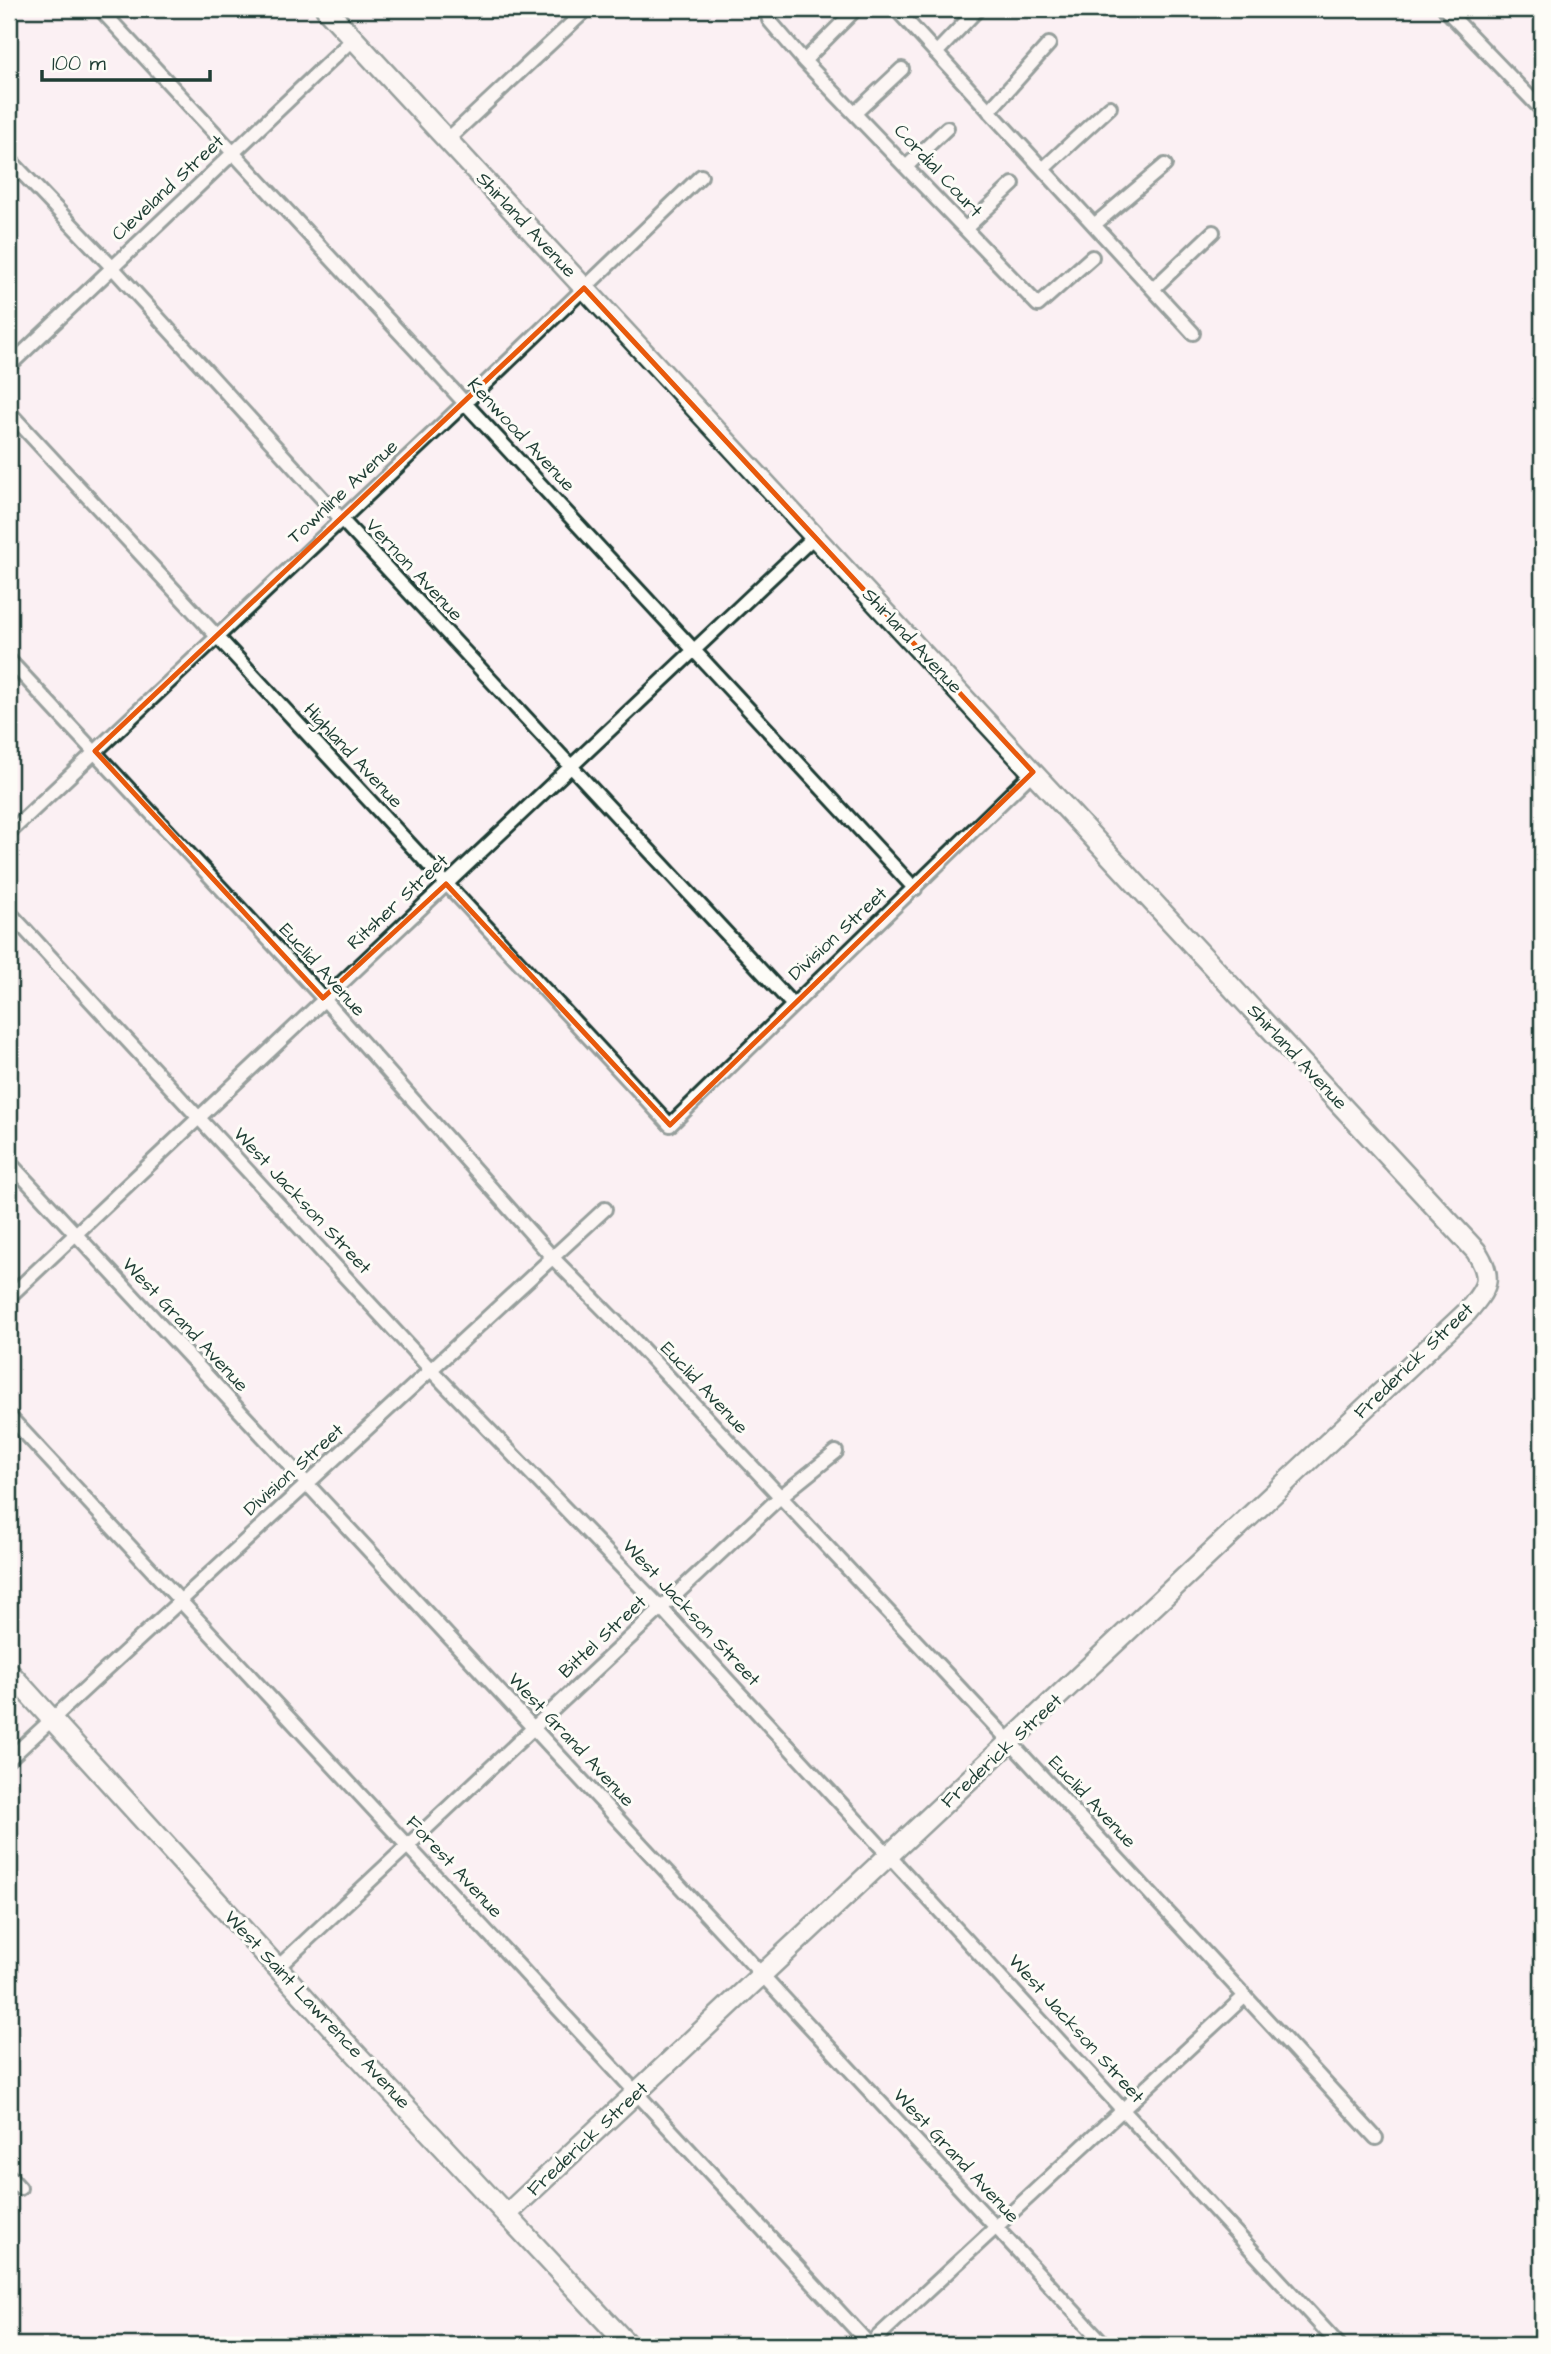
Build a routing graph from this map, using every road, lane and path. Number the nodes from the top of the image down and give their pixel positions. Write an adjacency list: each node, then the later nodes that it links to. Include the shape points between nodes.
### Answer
1 (100, 9): 20 (street, Kenwood Avenue)
2 (326, 9): 9 (street, Shirland Avenue)
3 (587, 9): 19 (street)
4 (766, 9): 12 (street, Cordial Court, via 769,20)
5 (896, 9): 11 (street)
6 (978, 9): 11 (street)
7 (1446, 9): 15 (street)
8 (852, 13): 12 (street)
9 (354, 38): 19 (street, Shirland Avenue); 20 (street, Cleveland Street)
10 (1049, 44): 16 (street)
11 (936, 53): 16 (street)
12 (804, 61): 17 (street, Cordial Court)
13 (902, 69): 17 (street)
14 (1110, 107): 24 (street)
15 (1542, 110)
16 (989, 111): 24 (street)
17 (855, 113): 23 (street, Cordial Court)
18 (947, 128): 23 (street)
19 (447, 139): 32 (street, Shirland Avenue)
20 (233, 153): 31 (street, Cleveland Street); 36 (street, Kenwood Avenue)
21 (9, 159): 31 (street, Vernon Avenue)
22 (1166, 165): 27 (street)
23 (907, 166): 28 (street, Cordial Court)
24 (1043, 169): 27 (street)
25 (701, 176): 32 (street, Townline Avenue)
26 (1013, 184): 28 (street)
27 (1094, 225): 33 (street)
28 (965, 229): 30 (street, Cordial Court, via 1038,304)
29 (1213, 232): 33 (street)
30 (1092, 257)
31 (112, 267): 35 (street, Cleveland Street); 38 (street, Vernon Avenue)
32 (584, 288): 36 (street, Townline Avenue); 39 (street, Shirland Avenue)
33 (1153, 289): 34 (street)
34 (1193, 332)
35 (9, 366)
36 (465, 403): 38 (street, Townline Avenue); 41 (street, Kenwood Avenue)
37 (9, 412): 40 (street, Highland Avenue)
38 (341, 519): 40 (street, Townline Avenue); 44 (street, Vernon Avenue)
39 (815, 536): 41 (street, Ritsher Street); 45 (street, Shirland Avenue)
40 (217, 637): 43 (street, Townline Avenue); 47 (street, Highland Avenue)
41 (695, 650): 44 (street, Ritsher Street); 48 (street, Kenwood Avenue)
42 (9, 660): 43 (street, Euclid Avenue)
43 (94, 751): 46 (street, Townline Avenue); 50 (street, Euclid Avenue)
44 (570, 767): 47 (street, Ritsher Street); 51 (street, Vernon Avenue)
45 (1033, 772): 48 (street, Division Street); 58 (street, Shirland Avenue, via 1476,1251)
46 (9, 833)
47 (446, 884): 50 (street, Ritsher Street); 53 (street, Highland Avenue)
48 (915, 889): 51 (street, Division Street)
49 (9, 912): 52 (street, West Jackson Street)
50 (323, 998): 52 (street, Ritsher Street); 57 (street, Euclid Avenue)
51 (792, 1004): 53 (street, Division Street)
52 (199, 1118): 56 (street, Ritsher Street); 60 (street, West Jackson Street)
53 (670, 1125)
54 (9, 1162): 56 (street, West Grand Avenue)
55 (605, 1209): 57 (street, Division Street)
56 (75, 1234): 59 (street, Ritsher Street); 63 (street, West Grand Avenue)
57 (552, 1256): 60 (street, Division Street); 64 (street, Euclid Avenue)
58 (1488, 1278): 70 (street, Frederick Street, via 1468,1311)
59 (9, 1297)
60 (432, 1371): 63 (street, Division Street); 66 (street, West Jackson Street)
61 (9, 1416): 65 (street, Forest Avenue)
62 (836, 1452): 64 (street, Bittel Street)
63 (306, 1484): 65 (street, Division Street); 69 (street, West Grand Avenue)
64 (780, 1497): 66 (street, Bittel Street); 70 (street, Euclid Avenue)
65 (179, 1602): 68 (street, Division Street); 72 (street, Forest Avenue)
66 (662, 1609): 69 (street, Bittel Street); 73 (street, West Jackson Street)
67 (9, 1672): 68 (street, West Saint Lawrence Avenue)
68 (51, 1720): 71 (street, Division Street); 74 (street, West Saint Lawrence Avenue)
69 (534, 1728): 72 (street, Bittel Street); 75 (street, West Grand Avenue)
70 (1011, 1743): 73 (street, Frederick Street); 76 (street, Euclid Avenue)
71 (9, 1759)
72 (408, 1847): 74 (street, Bittel Street); 77 (street, Forest Avenue)
73 (891, 1856): 75 (street, Frederick Street); 78 (street, West Jackson Street)
74 (277, 1968): 82 (street, West Saint Lawrence Avenue)
75 (763, 1976): 77 (street, Frederick Street); 83 (street, West Grand Avenue)
76 (1245, 1996): 78 (street); 79 (street, Euclid Avenue)
77 (638, 2093): 82 (street, Frederick Street); 85 (street, Forest Avenue)
78 (1123, 2109): 83 (street); 87 (street, West Jackson Street)
79 (1376, 2137)
80 (9, 2176): 81 (street)
81 (20, 2188)
82 (506, 2215): 84 (street, West Saint Lawrence Avenue)
83 (996, 2228): 85 (street); 86 (street, West Grand Avenue)
84 (628, 2345)
85 (869, 2345)
86 (1105, 2345)
87 (1339, 2345)

